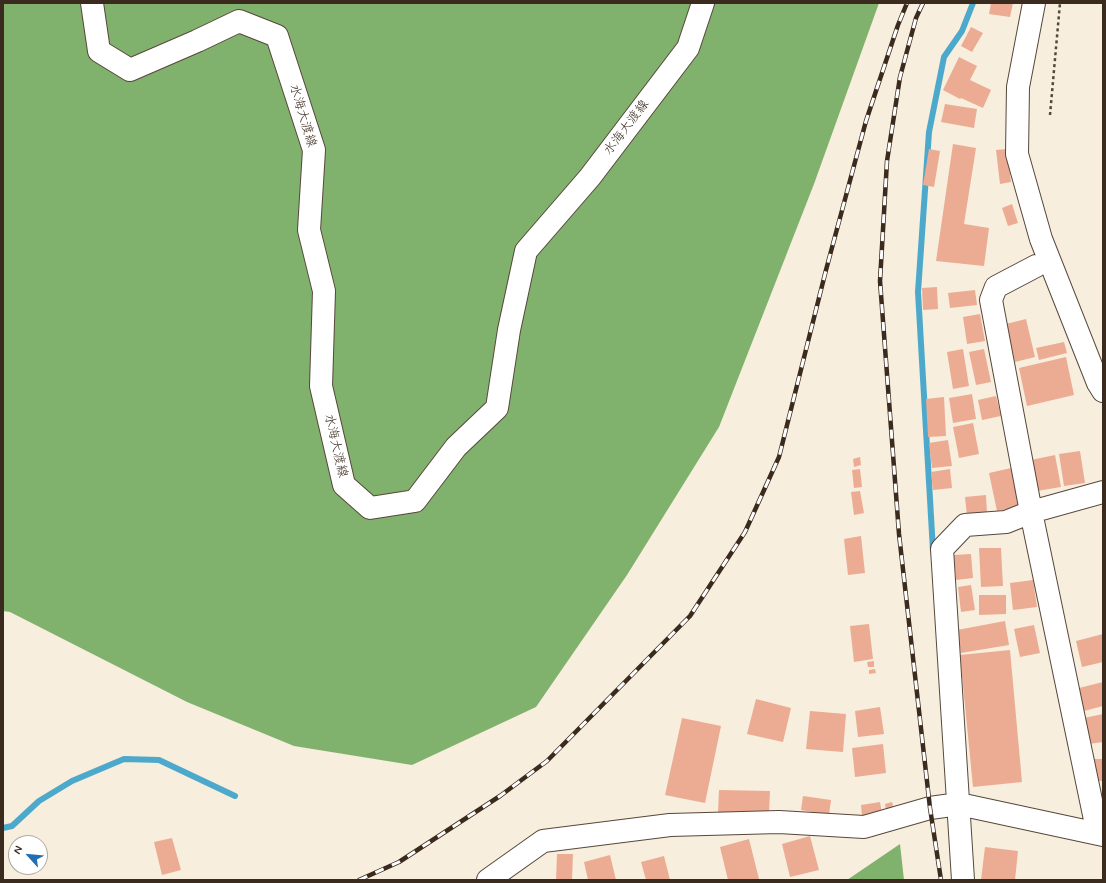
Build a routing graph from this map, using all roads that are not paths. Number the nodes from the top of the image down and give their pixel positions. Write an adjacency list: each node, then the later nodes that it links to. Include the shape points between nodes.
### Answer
1 (92, 3): 2 (street, 水海大渡線, via 99,51 130,70 240,21 277,36 314,150 309,230 324,290 321,386 344,485 370,508 416,501 456,447 497,408 509,330 526,251 590,177 688,48)
2 (703, 3)
3 (1034, 3): 5 (street, via 1018,87 1017,154 1041,239)
4 (1036, 266): 7 (street, via 996,287 991,300)
5 (1103, 391)
6 (1103, 492): 7 (street)
7 (1031, 512): 8 (street, via 1006,522 965,525 942,549); 9 (street)
8 (959, 804): 9 (street); 10 (street, via 930,808 864,827 779,822 670,825 543,841); 11 (street)
9 (1100, 834)
10 (488, 880)
11 (963, 880)

